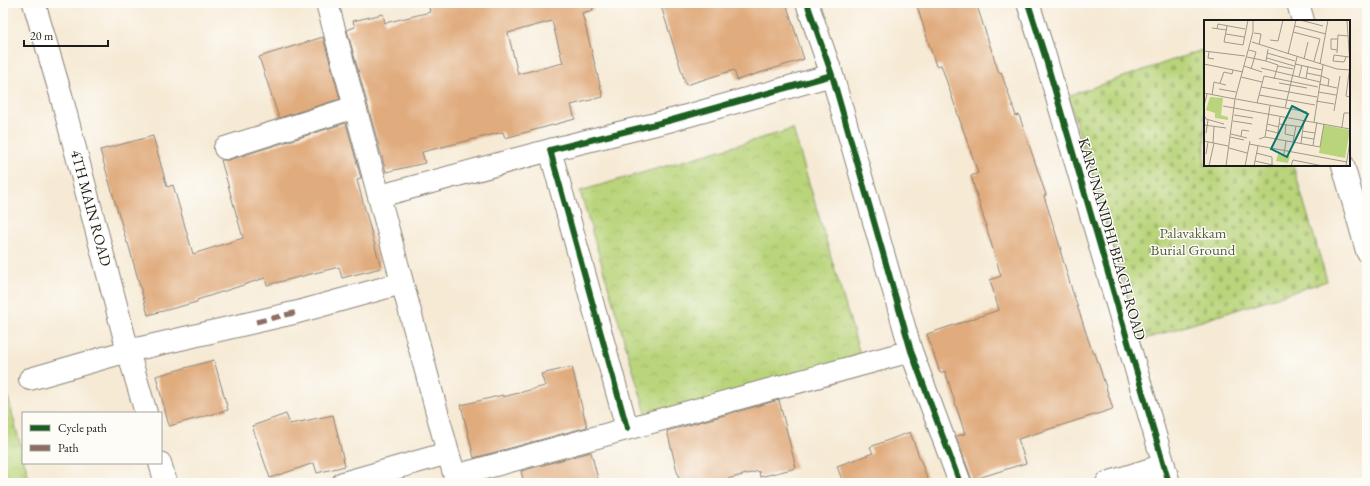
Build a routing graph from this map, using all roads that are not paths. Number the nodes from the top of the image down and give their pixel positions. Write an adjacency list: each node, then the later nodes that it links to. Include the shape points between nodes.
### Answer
1 (34, 3): 15 (street, 4TH MAIN ROAD, via 61,95)
2 (807, 3): 7 (street)
3 (1028, 3): 22 (street, KARUNANIDHI BEACH ROAD)
4 (1298, 3): 6 (street)
5 (330, 4): 8 (street)
6 (1303, 20)
7 (832, 75): 10 (street, via 672,120); 16 (street)
8 (355, 107): 9 (street); 12 (street)
9 (226, 148)
10 (550, 150): 12 (street); 19 (street)
11 (1343, 166): 13 (street)
12 (380, 196): 14 (street)
13 (1367, 251)
14 (402, 283): 15 (street, via 298,312); 20 (street)
15 (128, 351): 17 (street); 18 (street, 4TH MAIN ROAD)
16 (911, 351): 19 (street); 26 (street)
17 (30, 378)
18 (146, 412)
19 (627, 428): 23 (street)
20 (448, 453): 23 (street); 25 (street)
21 (160, 464): 24 (street)
22 (1166, 474): 27 (street)
23 (456, 479)
24 (166, 483)
25 (343, 483)
26 (960, 483)
27 (1107, 483)

